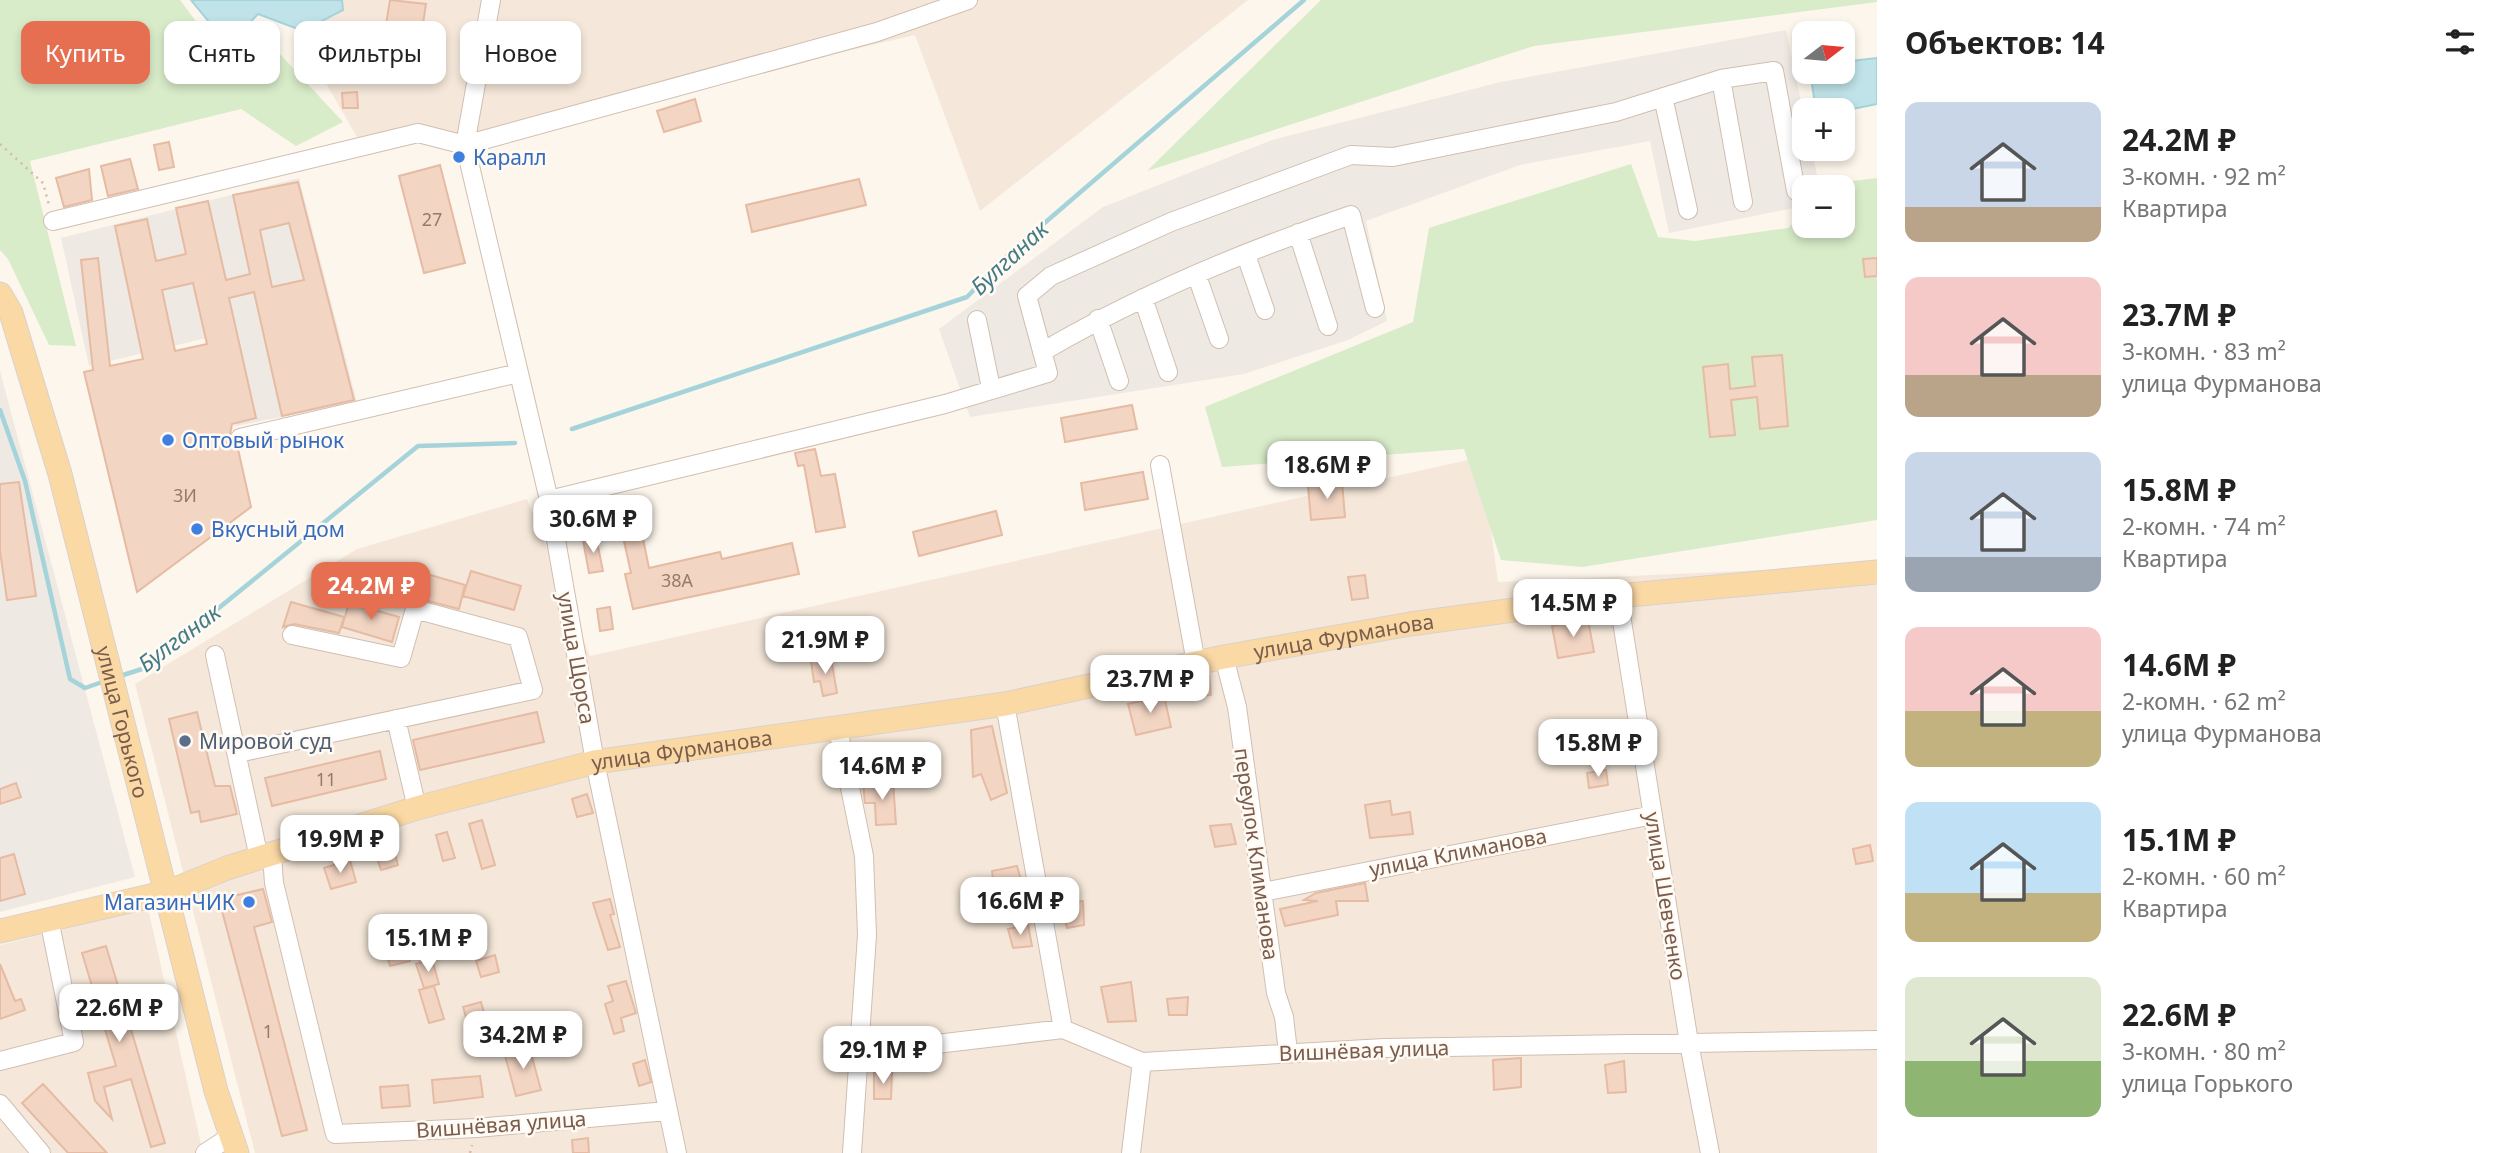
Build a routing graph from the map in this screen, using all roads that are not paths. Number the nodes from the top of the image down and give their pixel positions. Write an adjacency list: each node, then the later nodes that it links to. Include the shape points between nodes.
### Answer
1 (491, 0): 5 (lane, улица Щорса)
2 (968, 0): 5 (lane, via 877,32)
3 (1721, 79): 4 (lane); 6 (lane, via 1774,71); 7 (lane)
4 (1663, 97): 8 (lane); 21 (lane, via 1616,112 1393,157 1351,155 1171,222 1051,276 1027,296)
5 (464, 145): 9 (lane, via 418,133); 23 (lane, улица Щорса)
6 (1793, 175)
7 (1743, 202)
8 (1688, 210)
9 (53, 221)
10 (1298, 233): 11 (lane); 15 (lane, via 1351,215); 19 (lane)
11 (1246, 255): 12 (lane); 16 (lane)
12 (1197, 276): 14 (lane); 20 (lane)
13 (0, 294): 43 (main road, улица Горького, via 11,313 38,396)
14 (1143, 298): 17 (lane); 22 (lane)
15 (1375, 308)
16 (1265, 310)
17 (1098, 319): 21 (lane); 24 (lane)
18 (976, 320): 25 (lane)
19 (1328, 326)
20 (1219, 339)
21 (1042, 352): 25 (lane, via 1048,373)
22 (1167, 372)
23 (519, 373): 26 (lane); 28 (lane, улица Щорса)
24 (1119, 381)
25 (991, 388): 28 (lane, via 945,404)
26 (240, 438)
27 (1160, 465): 34 (lane)
28 (549, 500): 39 (lane, улица Щорса)
29 (1877, 572): 30 (main road, улица Фурманова)
30 (1618, 596): 33 (main road, улица Фурманова, via 1410,624); 41 (lane, улица Шевченко)
31 (292, 635): 36 (lane, via 401,658 415,609 518,637 533,690)
32 (215, 655): 38 (lane)
33 (1224, 657): 34 (main road, улица Фурманова); 44 (lane, переулок Климанова, via 1237,707)
34 (1196, 663): 35 (main road, улица Фурманова)
35 (1005, 704): 37 (main road, улица Фурманова); 47 (lane)
36 (396, 719): 38 (lane); 40 (lane)
37 (838, 729): 39 (main road, улица Фурманова); 50 (lane, via 864,856 867,935)
38 (238, 753): 42 (lane)
39 (595, 762): 40 (main road, улица Фурманова); 55 (lane, улица Щорса)
40 (417, 808): 42 (main road, улица Фурманова)
41 (1653, 815): 44 (lane, улица Климанова); 49 (lane, улица Шевченко)
42 (265, 856): 43 (main road, улица Фурманова); 55 (lane, Вишнёвая улица, via 335,1134 477,1128)
43 (168, 892): 45 (main road, улица Фурманова); 56 (main road, улица Горького, via 216,1091)
44 (1263, 892): 51 (lane, переулок Климанова)
45 (49, 919): 46 (main road, улица Фурманова); 52 (lane, via 74,1042)
46 (0, 930)
47 (1063, 1029): 50 (lane, Вишнёвая улица); 53 (lane, Вишнёвая улица)
48 (1877, 1040): 49 (lane, Вишнёвая улица)
49 (1689, 1043): 51 (lane, Вишнёвая улица); 62 (lane, улица Шевченко)
50 (860, 1052): 60 (lane)
51 (1288, 1052): 53 (lane, Вишнёвая улица)
52 (0, 1060)
53 (1142, 1062): 61 (lane)
54 (0, 1104): 57 (lane)
55 (667, 1111): 59 (lane, улица Щорса)
56 (234, 1145): 58 (lane)
57 (41, 1153)
58 (205, 1153)
59 (677, 1153)
60 (852, 1153)
61 (1131, 1153)
62 (1710, 1153)

